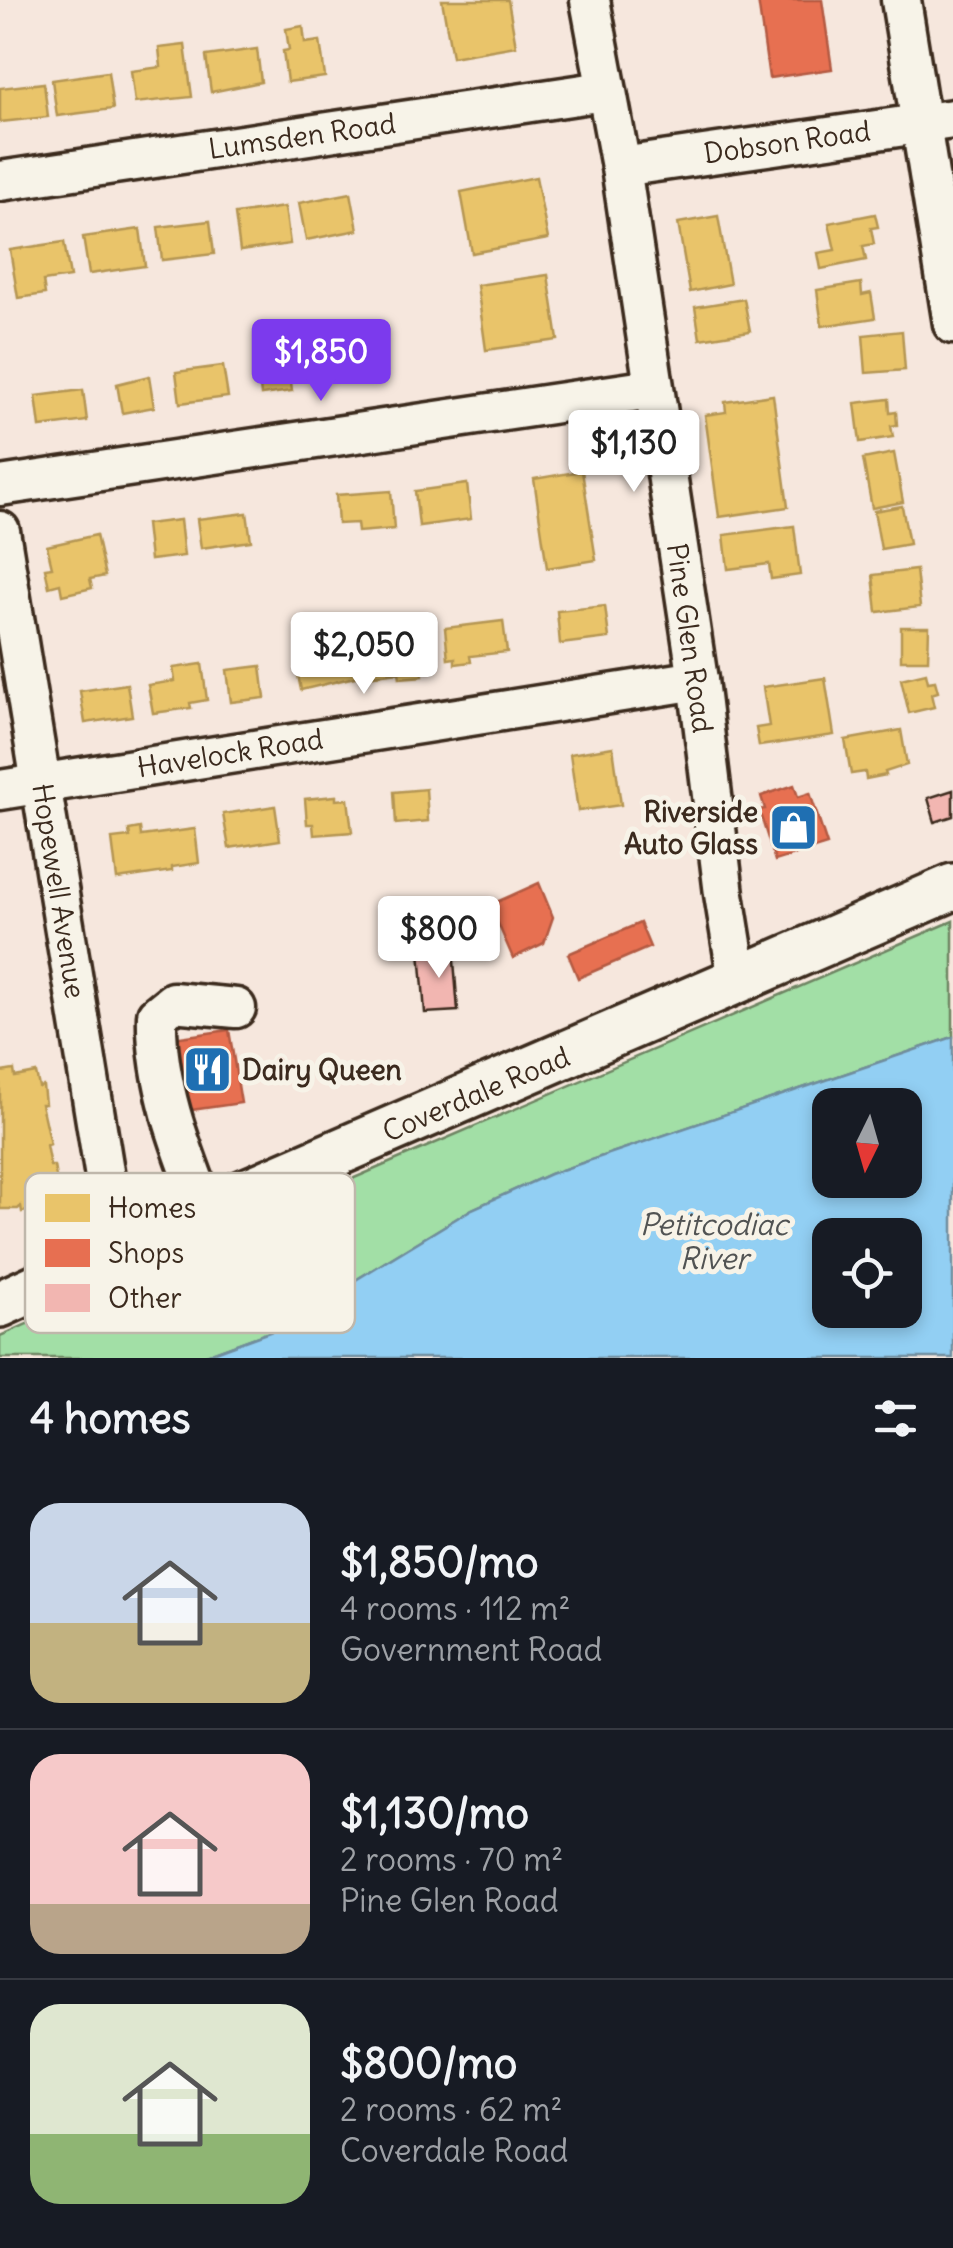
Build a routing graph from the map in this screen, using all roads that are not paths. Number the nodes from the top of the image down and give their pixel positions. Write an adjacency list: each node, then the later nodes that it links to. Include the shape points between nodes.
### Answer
1 (590, 0): 3 (street, Pine Glen Road)
2 (900, 0): 4 (street)
3 (604, 91): 5 (street, Pine Glen Road); 6 (street, Lumsden Road)
4 (937, 121): 5 (street, Dobson Road); 7 (street)
5 (621, 167): 8 (street, Pine Glen Road)
6 (0, 181)
7 (953, 324)
8 (652, 389): 9 (street); 11 (street, Pine Glen Road)
9 (0, 486)
10 (0, 531): 12 (street, Hopewell Avenue)
11 (698, 680): 12 (street, Havelock Road); 15 (street, Pine Glen Road)
12 (41, 783): 13 (street, Havelock Road); 17 (street, Hopewell Avenue)
13 (0, 790)
14 (953, 888): 15 (main road, Coverdale Road)
15 (738, 981): 19 (main road, Coverdale Road)
16 (236, 1008): 18 (street, via 173,1002 157,1014 174,1131)
17 (104, 1173)
18 (191, 1173)
19 (292, 1173)
20 (25, 1292): 21 (main road, Coverdale Road)
21 (0, 1304)

